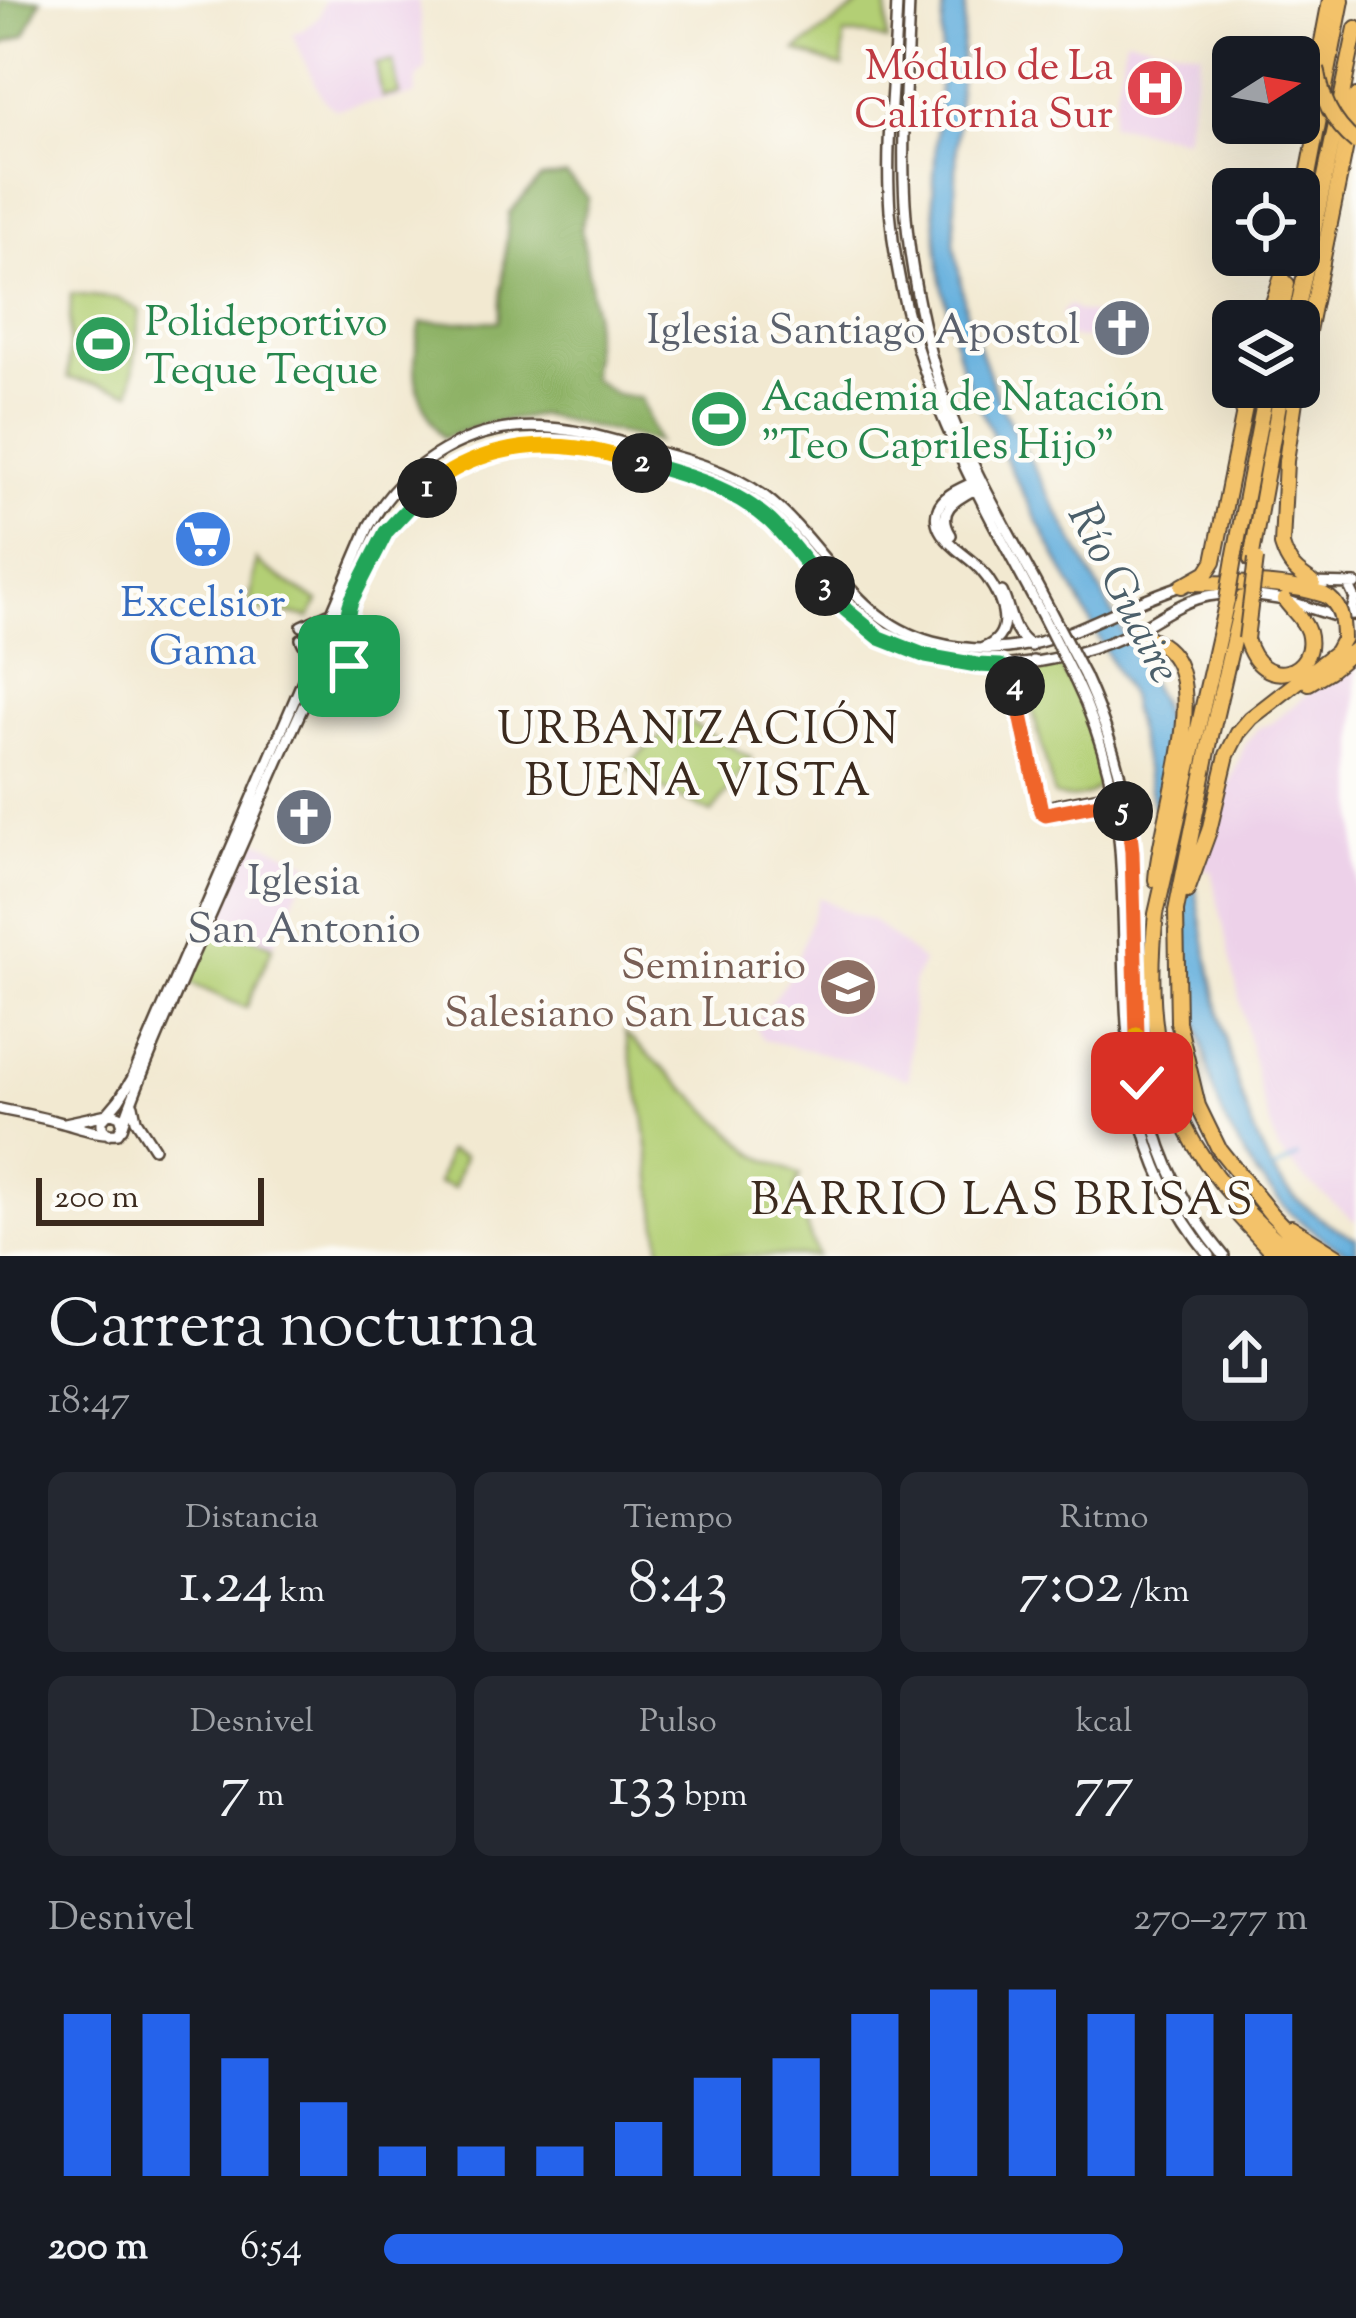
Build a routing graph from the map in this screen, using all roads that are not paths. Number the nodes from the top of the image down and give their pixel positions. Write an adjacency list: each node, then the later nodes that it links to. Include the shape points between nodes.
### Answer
1 (898, 0): 15 (street, via 893,240 921,364)
2 (909, 0): 16 (street, via 911,263 948,407)
3 (1330, 0): 7 (highway, bridge, via 1317,68 1325,104)
4 (1342, 0): 8 (highway)
5 (1356, 28): 9 (highway)
6 (1356, 96): 10 (highway)
7 (1356, 142)
8 (1309, 168)
9 (1299, 300)
10 (1314, 300)
11 (1245, 408): 20 (highway, via 1214,561)
12 (1263, 408): 23 (highway, bridge, via 1234,559)
13 (1278, 408): 19 (highway)
14 (1294, 408): 22 (highway, via 1282,545 1294,571)
15 (960, 461): 16 (street); 17 (street)
16 (978, 484): 17 (street); 18 (street); 26 (street)
17 (953, 497): 18 (street); 34 (street, via 946,529 992,575 1015,631); 35 (street, via 937,512 940,530 989,580 1004,619 1001,637)
18 (983, 505): 26 (street)
19 (1253, 559): 23 (highway, bridge); 24 (highway, bridge, via 1246,639 1263,669 1282,674 1308,650 1302,620)
20 (1187, 584): 22 (highway); 34 (street)
21 (1352, 584): 22 (street); 29 (street, via 1354,605)
22 (1319, 589): 33 (highway, bridge, via 1337,605)
23 (1235, 599): 45 (highway); 46 (highway)
24 (1285, 599): 29 (street); 31 (street, via 1204,596)
25 (347, 610): 38 (street, via 386,532 441,477 499,452 579,448 693,477 746,503 880,638); 39 (street); 39 (street, via 364,670 332,664)
26 (1045, 610): 40 (street, bridge)
27 (332, 611): 30 (street); 35 (street, via 377,511 401,481 459,441 540,427 663,453 742,483 778,508 881,619 923,639); 36 (street)
28 (1356, 615): 29 (street)
29 (1343, 617)
30 (302, 626)
31 (1132, 632): 37 (street); 45 (highway, via 1164,646 1181,673 1178,766)
32 (301, 639): 36 (street)
33 (1350, 644): 46 (highway, via 1251,718 1231,743)
34 (1031, 646): 35 (street)
35 (978, 650)
36 (312, 661): 49 (street, via 132,1079)
37 (1033, 662): 38 (street); 43 (street, via 1022,686 1045,807)
38 (1000, 666): 43 (street, via 1016,688 1041,811)
39 (316, 674): 47 (street)
40 (1080, 678): 41 (street); 42 (street, via 1110,739)
41 (1109, 777): 42 (street); 43 (street)
42 (1118, 791): 43 (street); 44 (street); 57 (street, via 1129,823 1142,1083 1171,1172)
43 (1095, 801): 44 (street)
44 (1117, 820): 56 (street, via 1133,1092 1150,1153)
45 (1160, 876): 54 (highway, via 1152,965 1160,1057 1172,1103)
46 (1176, 917): 55 (highway, via 1178,1022 1198,1106 1219,1149)
47 (133, 1098): 51 (street); 53 (street)
48 (0, 1109): 50 (street)
49 (108, 1114): 50 (street); 51 (street, via 120,1116); 52 (street, via 101,1124)
50 (65, 1124): 52 (street)
51 (122, 1128): 52 (street)
52 (108, 1134)
53 (154, 1148)
54 (1204, 1162): 58 (highway); 59 (highway)
55 (1270, 1214): 60 (highway); 61 (highway)
56 (1210, 1256)
57 (1224, 1256)
58 (1276, 1256)
59 (1296, 1256)
60 (1318, 1256)
61 (1337, 1256)

